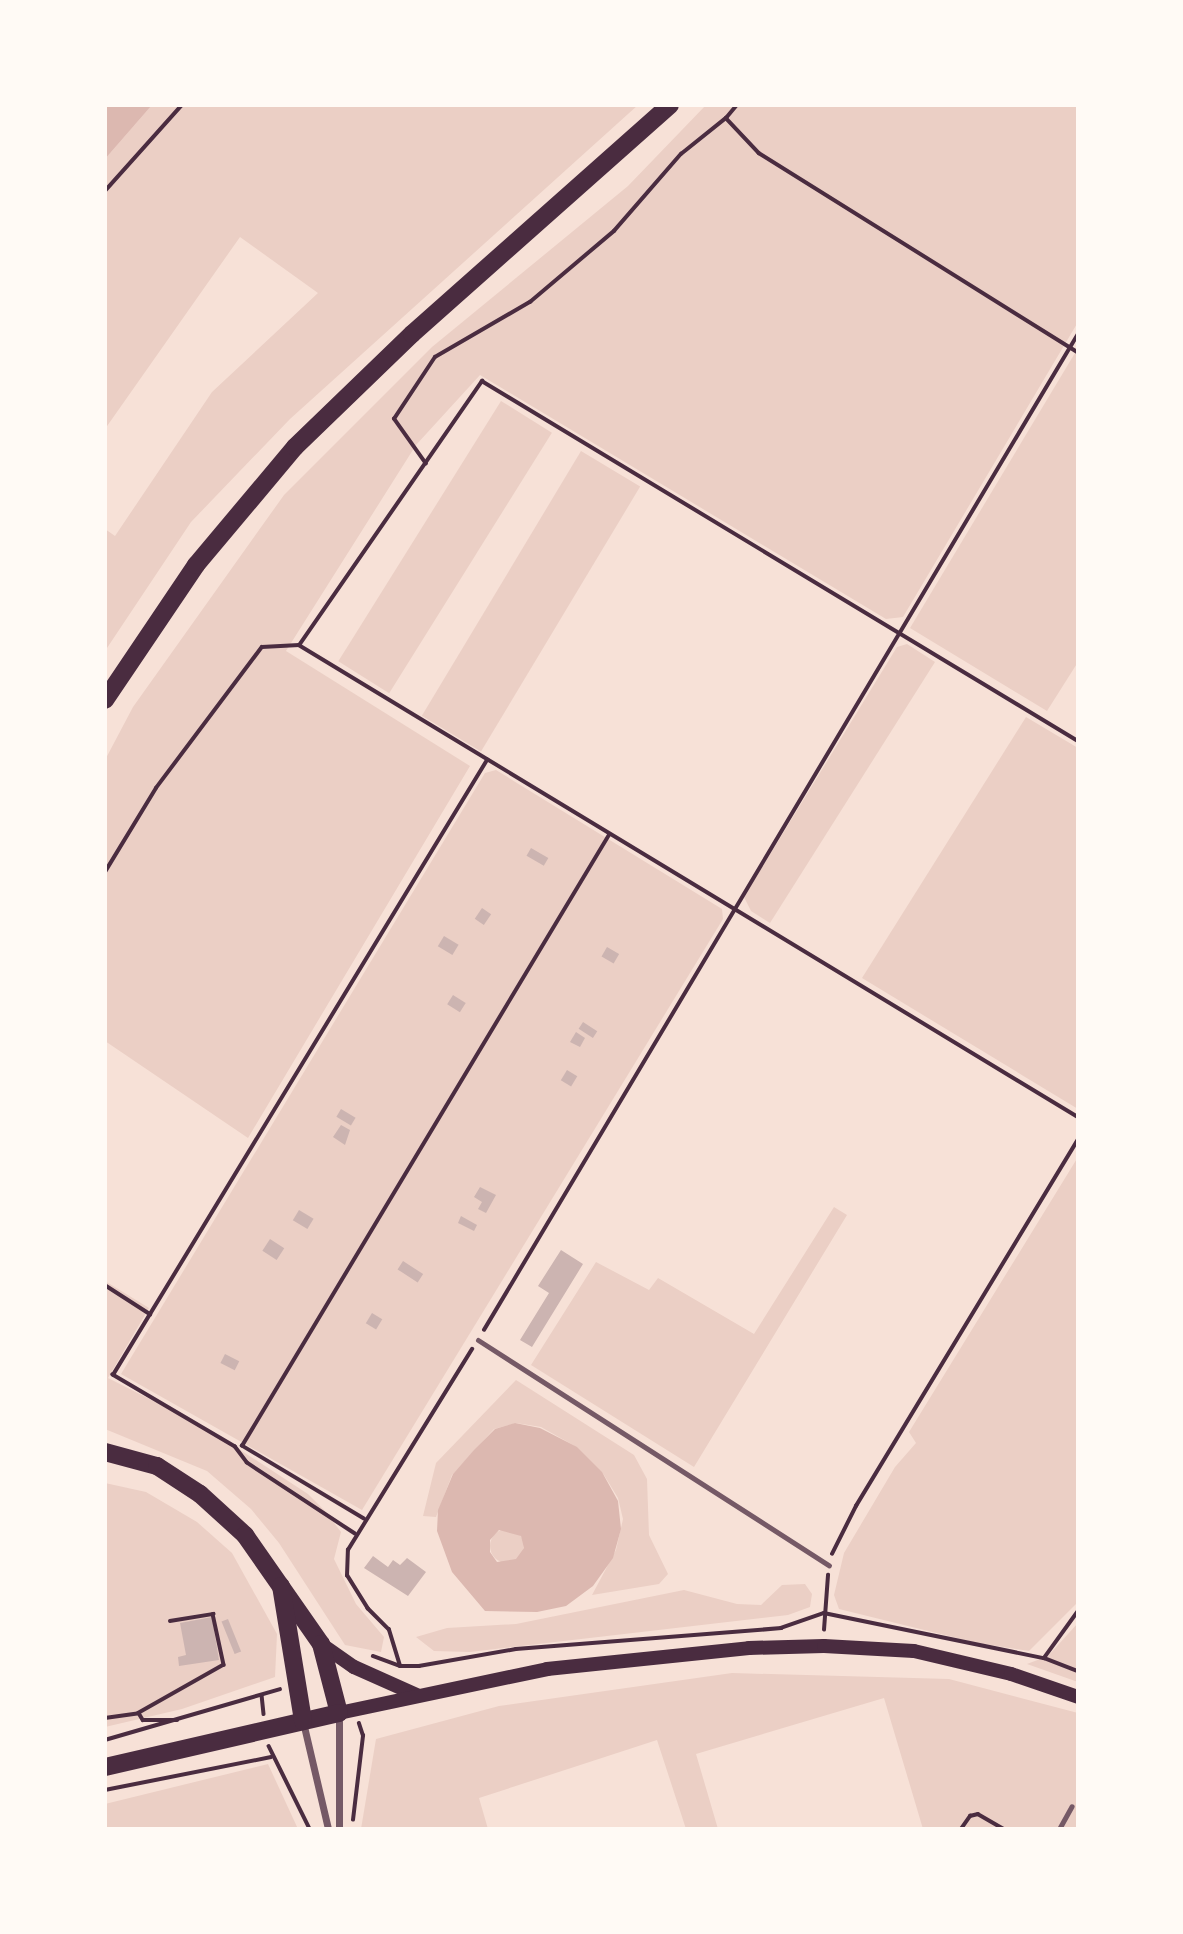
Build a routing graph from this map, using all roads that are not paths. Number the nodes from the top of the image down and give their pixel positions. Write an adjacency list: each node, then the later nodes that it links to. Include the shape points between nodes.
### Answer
1 (670, 105): 2 (main road, via 412,334 295,447 195,565)
2 (105, 700)
3 (478, 1340): 5 (lane)
4 (105, 1452): 6 (main road, via 157,1466 200,1494 245,1535)
5 (829, 1565)
6 (281, 1584): 7 (main road); 11 (main road)
7 (321, 1644): 8 (main road, via 354,1667); 10 (main road)
8 (417, 1695): 9 (main road, via 547,1669 749,1648 824,1646 914,1651 1011,1674); 10 (main road)
9 (1078, 1697)
10 (346, 1711): 11 (main road); 15 (street)
11 (303, 1721): 12 (main road); 14 (street)
12 (105, 1767)
13 (1072, 1806): 16 (lane)
14 (328, 1829)
15 (339, 1829)
16 (1059, 1829)

